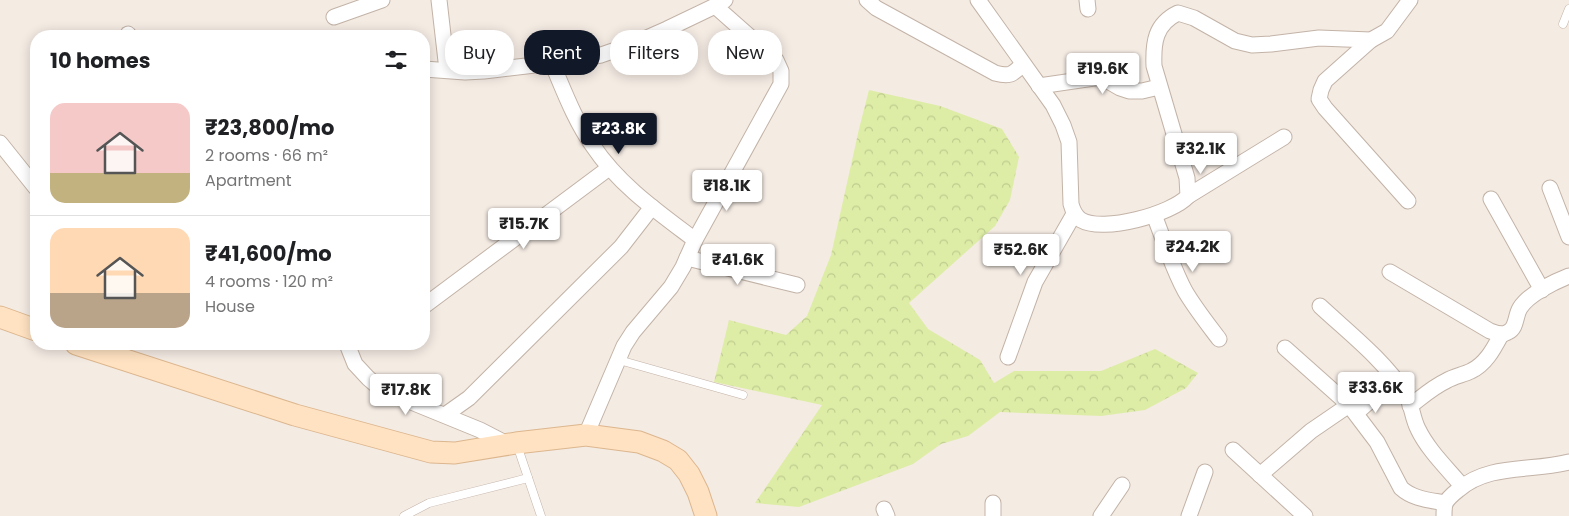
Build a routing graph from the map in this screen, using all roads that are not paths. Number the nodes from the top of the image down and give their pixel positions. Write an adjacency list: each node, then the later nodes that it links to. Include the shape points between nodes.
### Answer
1 (382, 0): 8 (street)
2 (439, 0): 11 (street)
3 (867, 0): 13 (street, via 876,8 995,72 1014,74)
4 (978, 0): 13 (street)
5 (1410, 0): 10 (street, via 1386,31)
6 (720, 3): 12 (street, via 633,44); 31 (street, via 776,60 781,71 781,84)
7 (1569, 9): 9 (lane)
8 (334, 17)
9 (1563, 24)
10 (1371, 40): 18 (street, via 1319,38 1252,45 1236,41 1178,13 1168,18 1157,32 1153,49); 26 (street, via 1325,81 1319,99)
11 (445, 52)
12 (600, 55)
13 (1023, 64): 17 (street)
14 (430, 69): 15 (street)
15 (445, 70)
16 (557, 75): 21 (street, via 576,117)
17 (1039, 86): 18 (street, via 1101,77 1130,91); 28 (street, via 1053,105 1070,142)
18 (1159, 87): 24 (street, via 1187,178)
19 (1284, 137): 24 (street)
20 (0, 143): 22 (street)
21 (610, 168): 27 (street); 37 (street)
22 (30, 180)
23 (1550, 188): 30 (street)
24 (1188, 196): 29 (street, via 1182,203)
25 (1491, 199): 36 (street)
26 (1408, 201)
27 (652, 207): 31 (street); 52 (street, via 621,247 469,398)
28 (1074, 214): 29 (street, via 1082,221 1095,224 1127,222); 46 (street, via 1035,282)
29 (1154, 214): 42 (street, via 1185,290)
30 (1569, 238)
31 (694, 240): 32 (street)
32 (687, 258): 35 (street); 47 (street, via 671,287 633,332)
33 (1390, 272): 41 (street)
34 (1569, 276): 36 (street)
35 (796, 285)
36 (1542, 290): 41 (street, via 1519,309 1513,328)
37 (430, 302)
38 (1320, 306): 48 (street)
39 (0, 317): 40 (street)
40 (30, 328)
41 (1501, 335): 50 (street, via 1480,366 1438,385)
42 (1219, 339)
43 (1286, 348): 51 (street)
44 (95, 350): 54 (street, via 295,415 430,452 455,453)
45 (350, 350): 52 (street, via 356,364 382,390)
46 (1008, 357)
47 (619, 360): 49 (lane); 53 (street)
48 (1395, 379): 50 (street, via 1407,395); 51 (street)
49 (743, 395)
50 (1410, 406): 61 (street, via 1424,439)
51 (1353, 409): 58 (street, via 1311,431); 62 (street, via 1377,442 1401,488)
52 (445, 415): 54 (street)
53 (586, 435): 54 (street); 65 (street, via 639,442 678,460 698,492)
54 (512, 443): 59 (lane)
55 (1233, 450): 58 (street)
56 (1569, 462): 61 (street, via 1491,472)
57 (1205, 472): 67 (street)
58 (1260, 475): 68 (street)
59 (528, 478): 63 (lane, via 430,504); 64 (lane)
60 (1122, 485): 66 (street)
61 (1462, 486): 62 (street, via 1452,494)
62 (1445, 510)
63 (404, 516)
64 (542, 516)
65 (706, 516)
66 (1101, 516)
67 (1189, 516)
68 (1305, 516)

